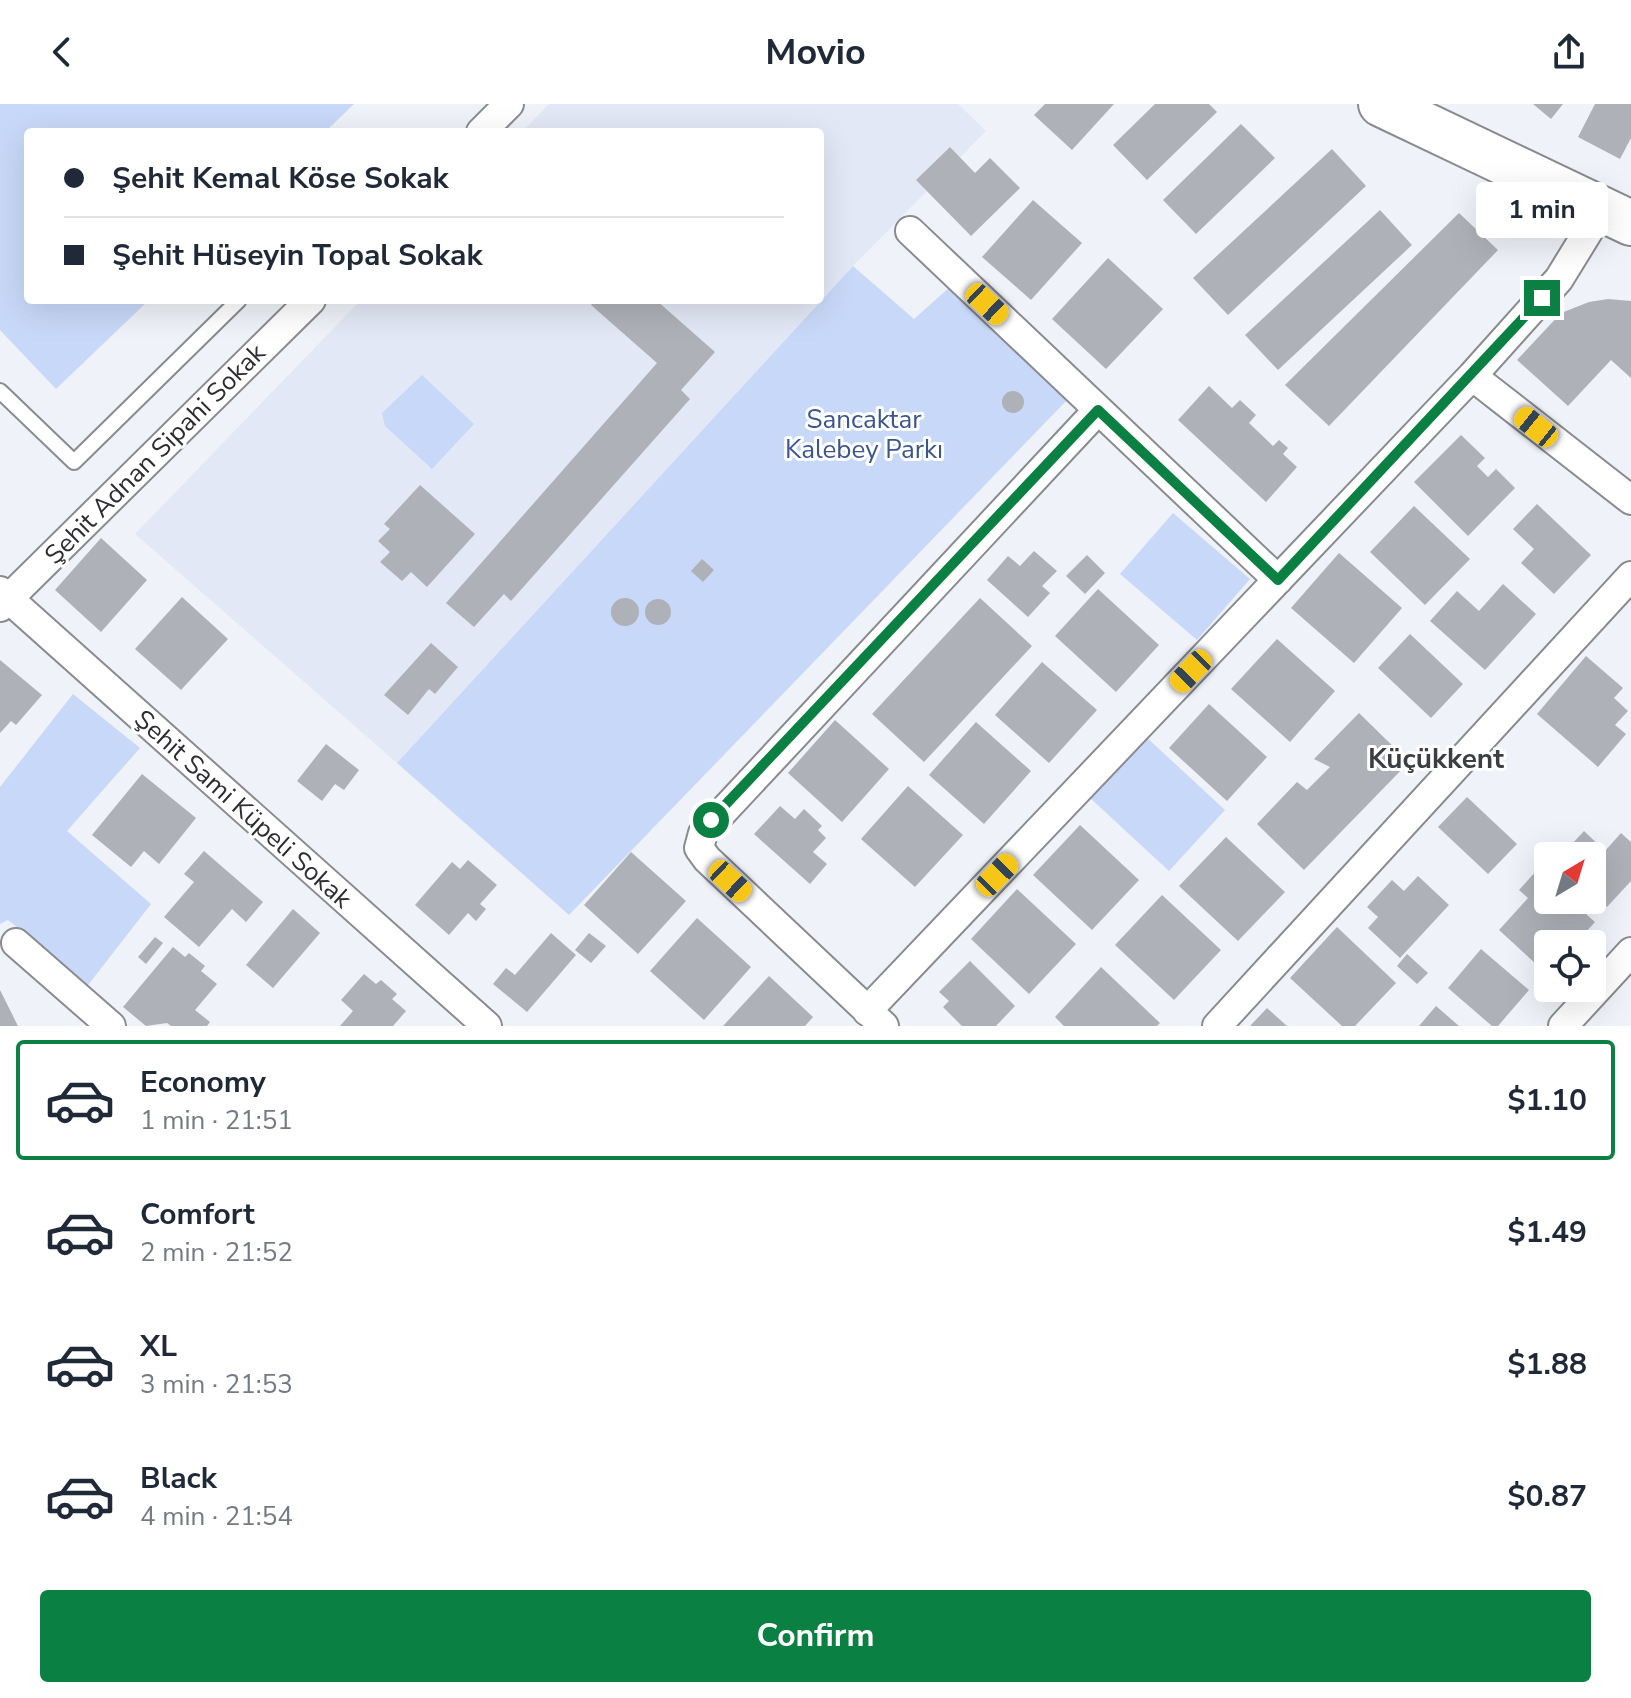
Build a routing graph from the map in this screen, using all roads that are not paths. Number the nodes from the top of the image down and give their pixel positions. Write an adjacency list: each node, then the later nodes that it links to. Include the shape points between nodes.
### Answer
1 (509, 104): 3 (street)
2 (1381, 104): 4 (main road)
3 (485, 128)
4 (1616, 216): 8 (street)
5 (910, 231): 10 (street)
6 (235, 304): 9 (lane, via 74,462)
7 (307, 304): 14 (street, Şehit Adnan Sipahi Sokak)
8 (1472, 376): 11 (street); 13 (street)
9 (0, 391)
10 (1098, 410): 13 (street); 17 (street, via 703,833 699,848)
11 (1631, 500)
12 (1631, 576): 20 (street)
13 (1278, 580): 17 (street)
14 (3, 599): 19 (street, Şehit Sami Küpeli Sokak)
15 (16, 943): 18 (street)
16 (1626, 967): 21 (street)
17 (875, 1018)
18 (111, 1026)
19 (487, 1026)
20 (1217, 1026)
21 (1563, 1026)

